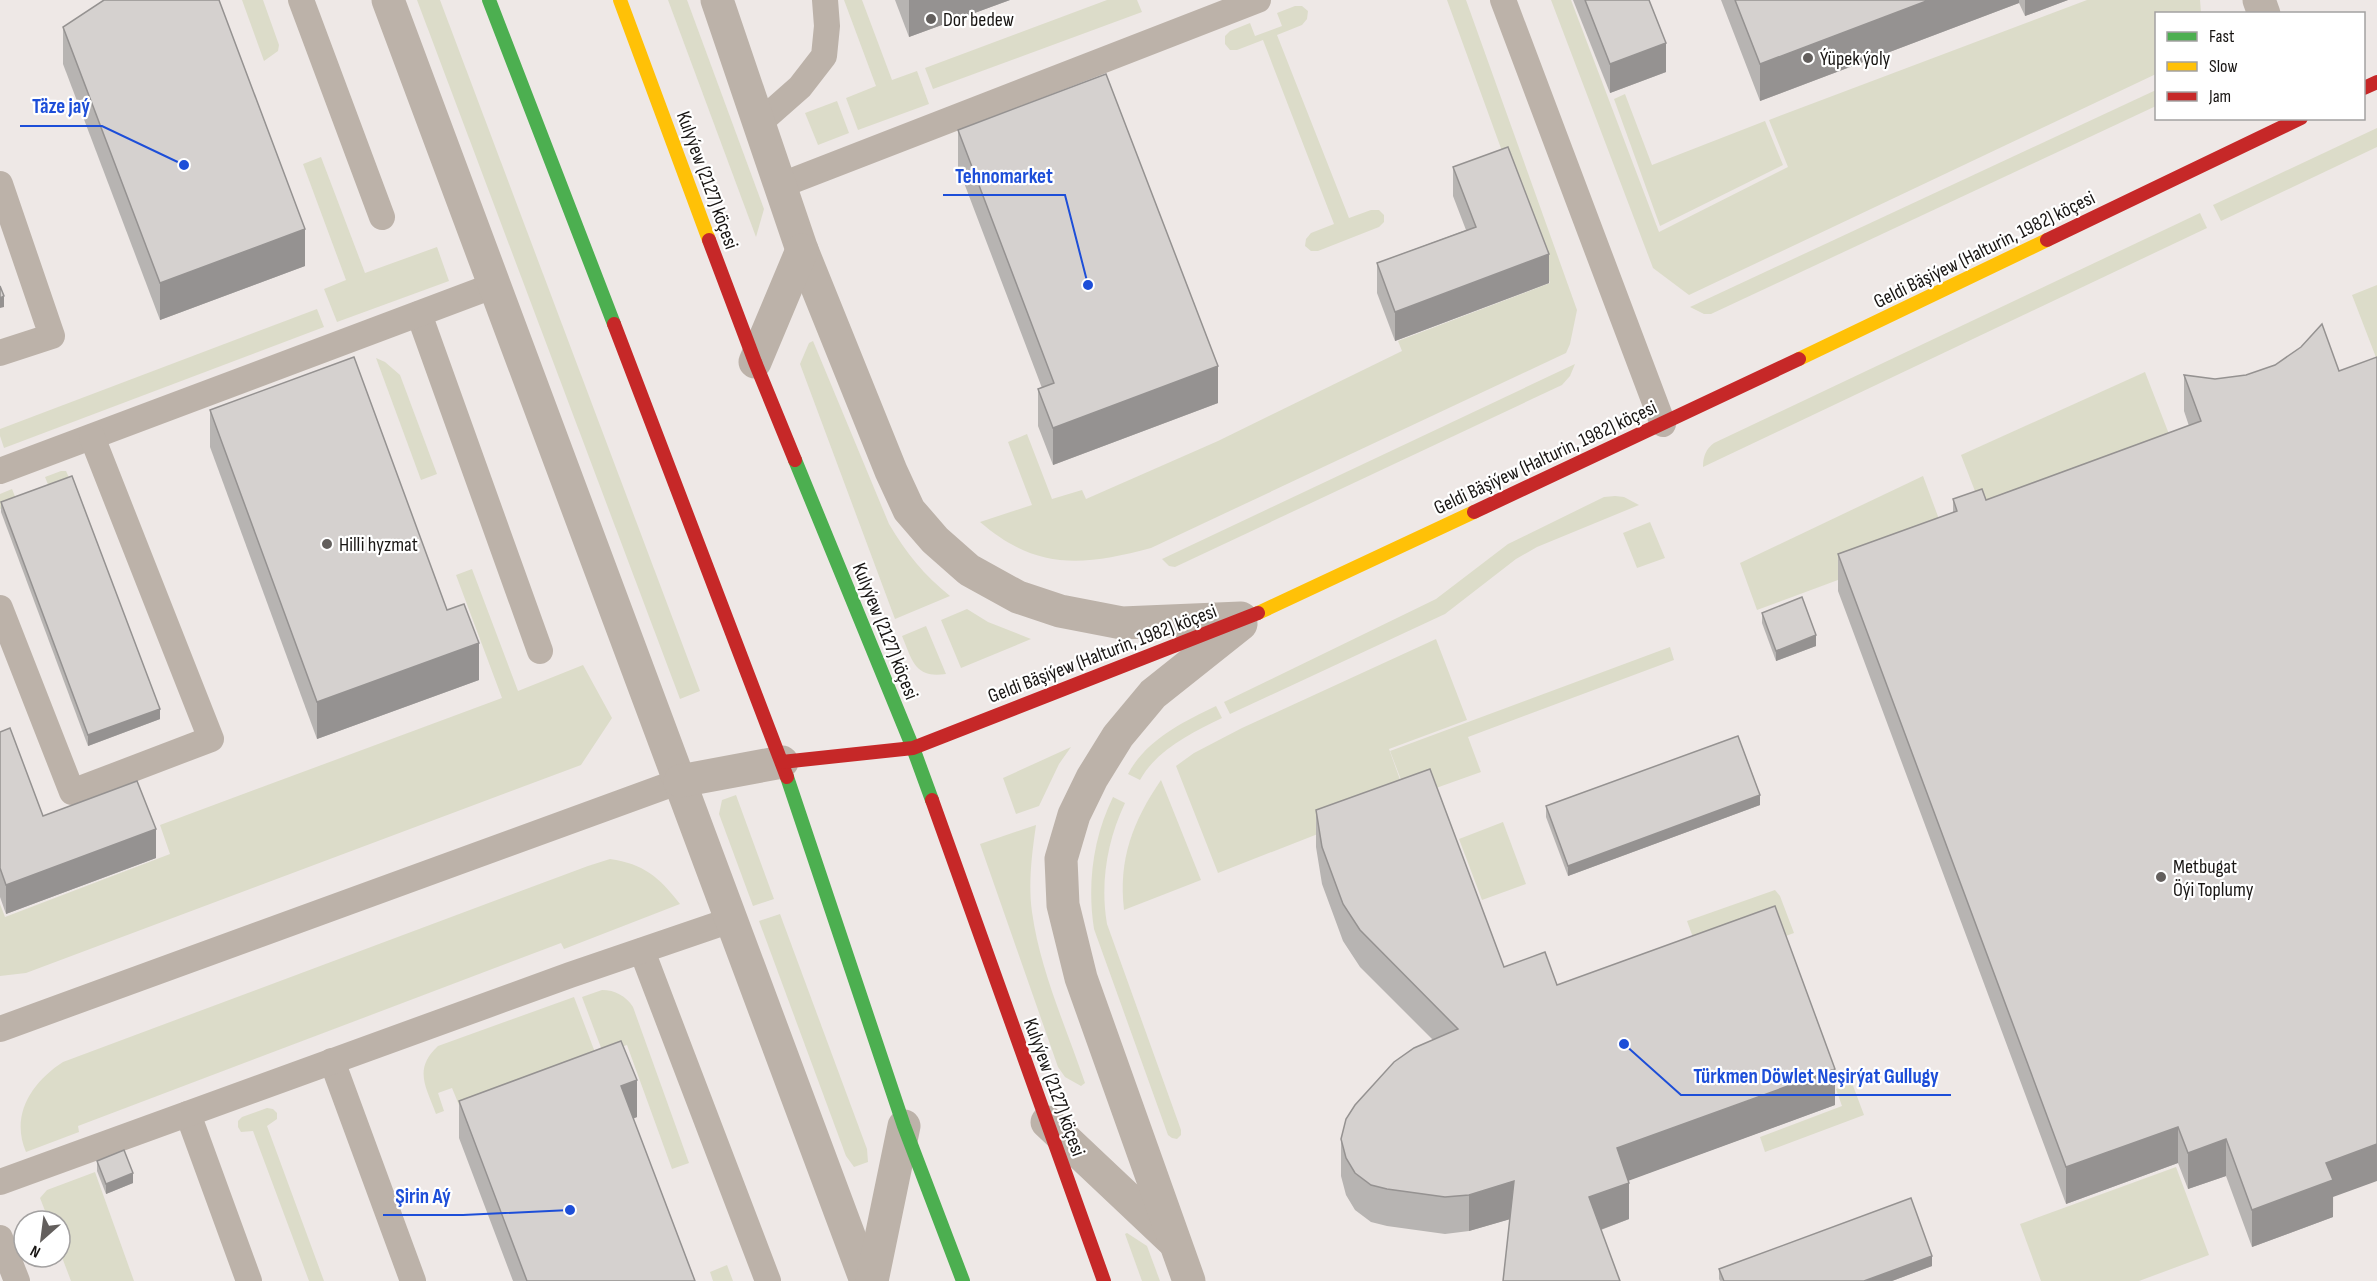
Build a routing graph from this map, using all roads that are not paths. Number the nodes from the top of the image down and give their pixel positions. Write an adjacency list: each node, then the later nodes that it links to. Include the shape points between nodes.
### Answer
1 (301, 0): 13 (lane)
2 (388, 0): 15 (street)
3 (489, 0): 26 (main road)
4 (620, 0): 18 (main road, Kulyýew (2127) köçesi)
5 (717, 0): 10 (street)
6 (825, 0): 10 (lane, via 824,56 800,87)
7 (1258, 0): 12 (lane)
8 (1503, 0): 19 (lane)
9 (2297, 120): 19 (main road, Geldi Bäşiýew (Halturin, 1982) köçesi)
10 (758, 124): 12 (street)
11 (0, 184): 17 (lane, via 52,336)
12 (779, 186): 14 (street)
13 (382, 218)
14 (802, 250): 18 (street); 23 (street, via 909,510 969,570 1018,597 1060,611 1122,623)
15 (495, 285): 16 (lane); 27 (street)
16 (419, 314): 20 (lane); 24 (lane)
17 (0, 353)
18 (755, 362): 25 (main road, Kulyýew (2127) köçesi)
19 (1663, 424): 23 (main road, Geldi Bäşiýew (Halturin, 1982) köçesi)
20 (92, 437): 21 (lane); 22 (lane, via 211,739 72,792)
21 (0, 471)
22 (0, 608)
23 (1249, 617): 25 (main road, Geldi Bäşiýew (Halturin, 1982) köçesi); 37 (street, via 1154,694 1118,736 1074,815 1061,859 1063,905 1081,978)
24 (540, 651)
25 (913, 747): 26 (main road, Geldi Bäşiýew (Halturin, 1982) köçesi); 33 (main road, Kulyýew (2127) köçesi)
26 (782, 762): 27 (street); 34 (main road)
27 (680, 781): 28 (street); 30 (lane)
28 (731, 920): 29 (lane); 42 (street)
29 (642, 951): 31 (lane); 41 (lane)
30 (0, 1029)
31 (332, 1061): 32 (lane); 40 (lane)
32 (188, 1114): 35 (lane); 39 (lane)
33 (1047, 1122): 37 (street); 45 (main road, Kulyýew (2127) köçesi)
34 (904, 1126): 43 (street); 44 (main road)
35 (0, 1182)
36 (0, 1238): 38 (lane)
37 (1175, 1243): 46 (street)
38 (17, 1281)
39 (249, 1281)
40 (413, 1281)
41 (768, 1281)
42 (866, 1281)
43 (872, 1281)
44 (963, 1281)
45 (1104, 1281)
46 (1189, 1281)

